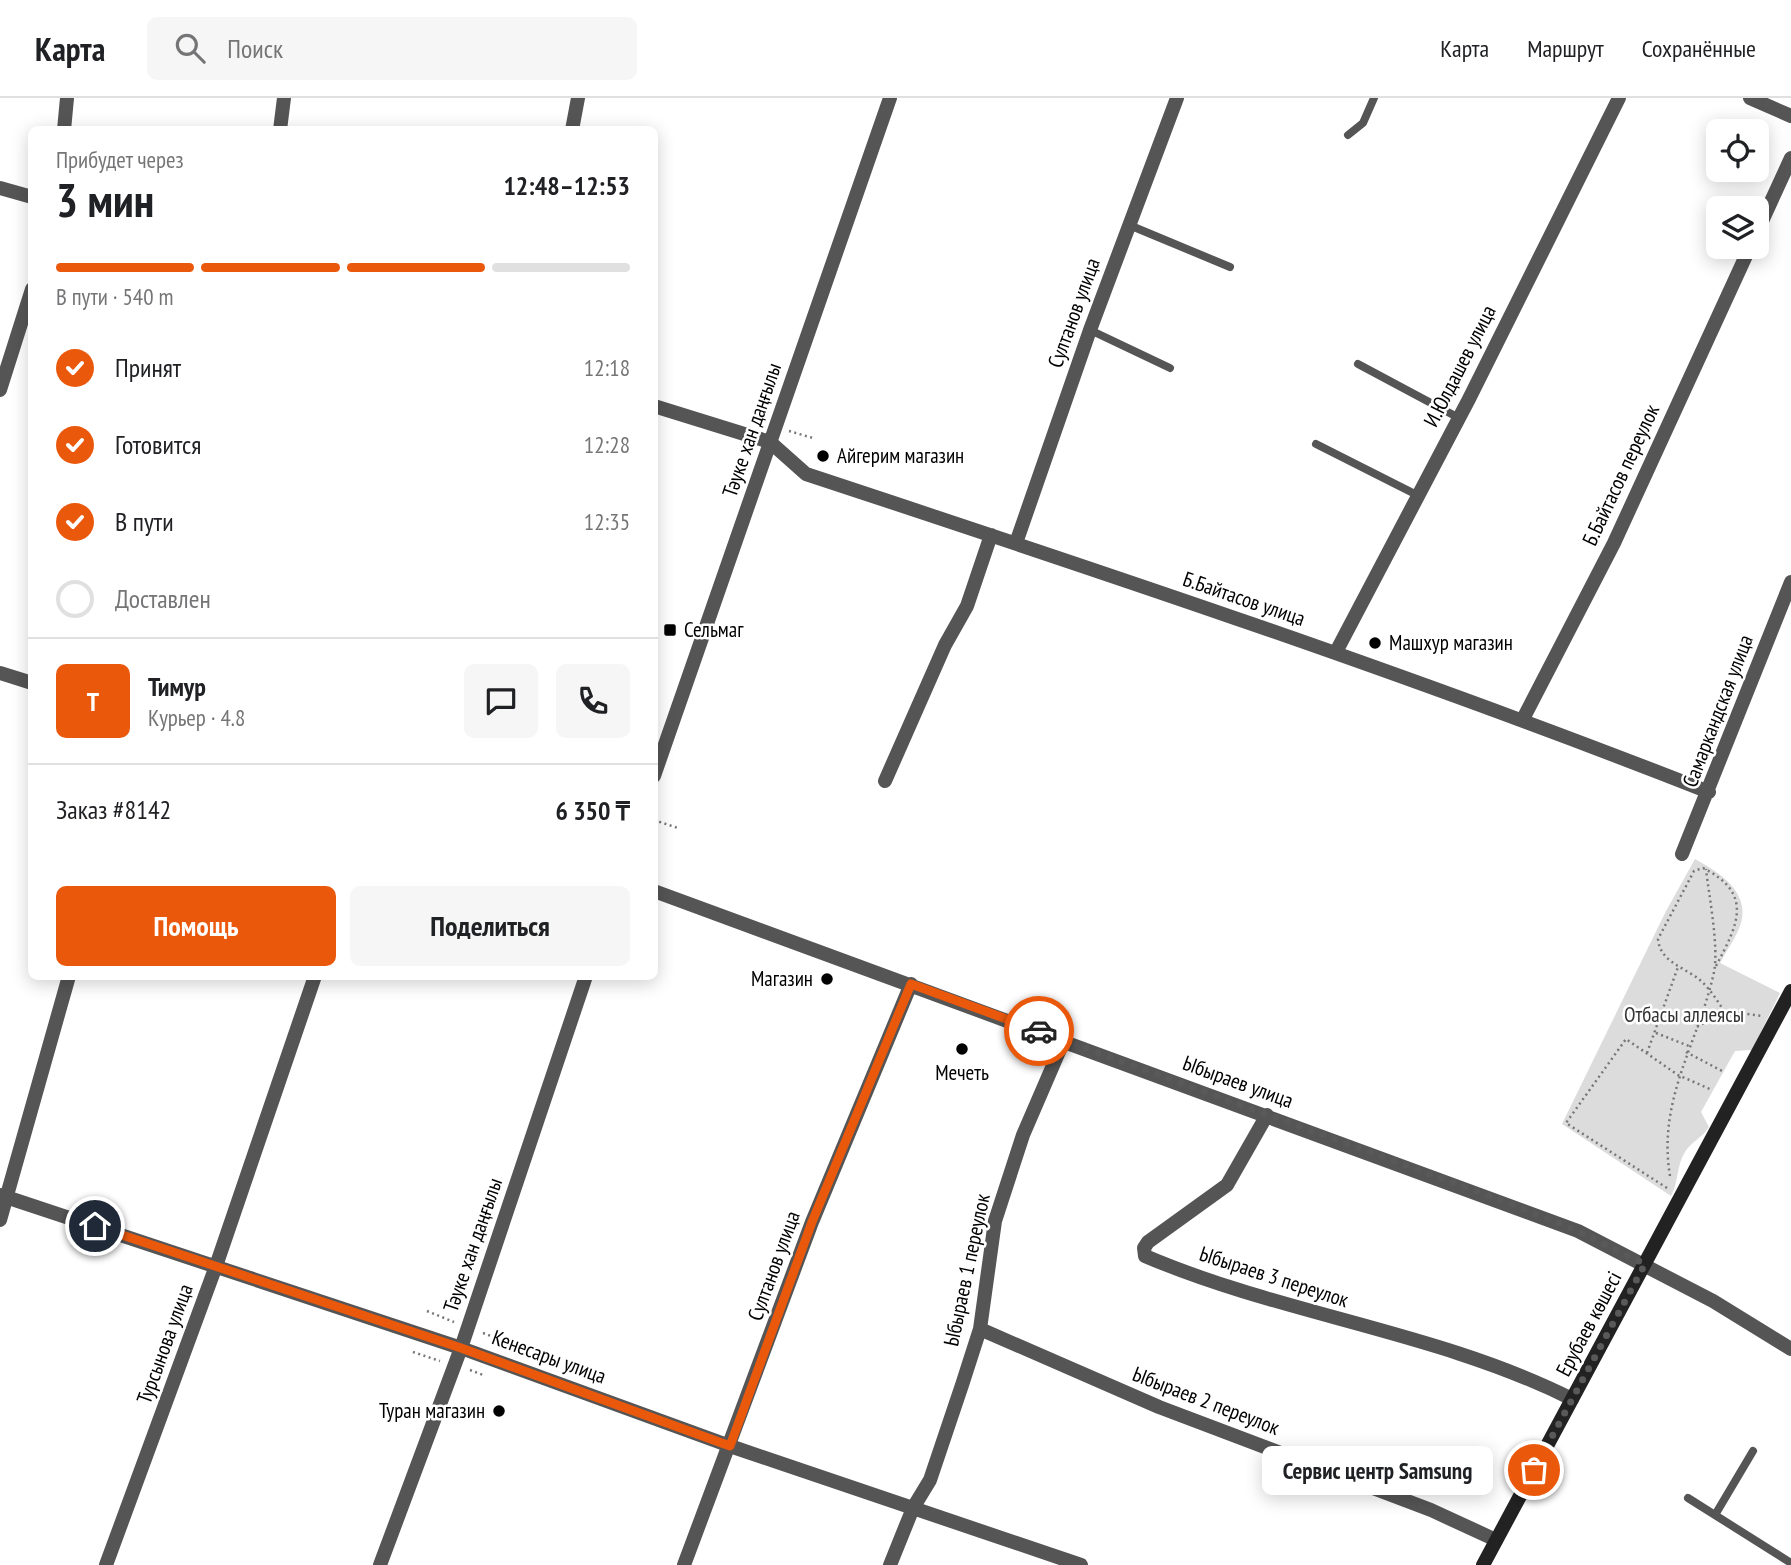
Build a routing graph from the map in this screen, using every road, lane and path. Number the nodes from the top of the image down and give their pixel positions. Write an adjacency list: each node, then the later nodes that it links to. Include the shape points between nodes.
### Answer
1 (67, 98): 10 (street)
2 (284, 98): 11 (street)
3 (578, 98): 12 (street)
4 (890, 98): 28 (street, Тәуке хан даңғылы)
5 (1177, 98): 18 (street, Султанов улица)
6 (1374, 98): 13 (lane, via 1363,123)
7 (1619, 98): 27 (street, И.Юлдашев улица)
8 (1750, 98): 9 (street)
9 (1791, 116)
10 (64, 126)
11 (280, 126)
12 (573, 126)
13 (1348, 135)
14 (1791, 158): 17 (street)
15 (0, 188): 16 (street)
16 (28, 196)
17 (1769, 206)
18 (1129, 225): 20 (lane); 22 (street, Султанов улица)
19 (1745, 259): 37 (street, Б.Байтасов переулок, via 1614,543)
20 (1230, 267)
21 (28, 302): 25 (street)
22 (1090, 330): 24 (lane); 32 (street, Султанов улица)
23 (1358, 364): 27 (lane)
24 (1170, 368)
25 (0, 390)
26 (658, 407): 28 (street)
27 (1458, 418): 30 (street, И.Юлдашев улица)
28 (770, 442): 31 (street, Б.Байтасов улица, via 806,474); 38 (street, Тәуке хан даңғылы)
29 (1316, 444): 30 (lane)
30 (1417, 495): 34 (street, И.Юлдашев улица)
31 (991, 535): 32 (street, Б.Байтасов улица); 39 (street, via 967,606 944,645)
32 (1016, 543): 34 (street, Б.Байтасов улица)
33 (1791, 582): 40 (street, Самаркандская улица)
34 (1336, 652): 37 (street, Б.Байтасов улица)
35 (0, 673): 36 (street)
36 (28, 682)
37 (1523, 719): 40 (street, Б.Байтасов улица)
38 (658, 764)
39 (885, 781)
40 (1709, 792): 43 (street, Самаркандская улица)
41 (658, 821): 42 (path)
42 (678, 828)
43 (1682, 854)
44 (1706, 869): 46 (path, via 1695,871 1658,939 1659,948); 47 (path); 47 (path, via 1732,892 1738,910 1737,926)
45 (658, 892): 51 (street, Ыбыраев улица)
46 (1678, 967): 52 (path); 57 (path)
47 (1714, 969): 52 (path)
48 (68, 980): 68 (street)
49 (314, 980): 71 (street, Турсынова улица)
50 (585, 980): 73 (street, Тәуке хан даңғылы)
51 (911, 984): 58 (street, Ыбыраев улица); 76 (street, Султанов улица, via 812,1222)
52 (1709, 989): 54 (path); 56 (path)
53 (1791, 990): 70 (main road, Ерубаев көшесі)
54 (1724, 1011): 55 (path); 56 (path)
55 (1762, 1016)
56 (1695, 1029): 59 (path)
57 (1654, 1033): 59 (path); 61 (path)
58 (1064, 1040): 65 (street, Ыбыраев улица); 72 (street, Ыбыраев 1 переулок, via 1023,1135 995,1221)
59 (1689, 1045): 60 (path)
60 (1686, 1052): 62 (path); 63 (path)
61 (1647, 1054): 63 (path); 67 (path, via 1626,1039 1566,1123)
62 (1722, 1071)
63 (1678, 1076): 64 (path); 66 (path, via 1667,1155)
64 (1712, 1090)
65 (1267, 1115): 70 (street, Ыбыраев улица, via 1512,1204); 75 (street, Ыбыраев 3 переулок, via 1227,1185 1148,1242 1145,1256 1246,1292 1520,1373)
66 (1670, 1176)
67 (1670, 1190)
68 (4, 1196): 69 (street); 71 (street, Кенесары улица)
69 (0, 1220)
70 (1645, 1264): 74 (street, Ыбыраев улица); 75 (main road, Ерубаев көшесі)
71 (216, 1266): 73 (street, Кенесары улица); 83 (street, Турсынова улица)
72 (980, 1329): 79 (street, Ыбыраев 1 переулок, via 930,1480); 81 (street, Ыбыраев 2 переулок, via 1159,1407 1431,1510)
73 (461, 1348): 76 (street, Кенесары улица); 84 (street, Тәуке хан даңғылы)
74 (1791, 1349)
75 (1572, 1399): 81 (main road, Ерубаев көшесі)
76 (730, 1446): 79 (street, Кенесары улица); 85 (street, Султанов улица)
77 (1753, 1451): 80 (lane)
78 (1688, 1498): 80 (lane)
79 (914, 1508): 86 (street, Ыбыраев 1 переулок); 87 (street, Кенесары улица)
80 (1715, 1515): 82 (lane)
81 (1496, 1540): 88 (main road, Ерубаев көшесі)
82 (1791, 1563)
83 (106, 1565)
84 (380, 1565)
85 (684, 1565)
86 (890, 1565)
87 (1081, 1565)
88 (1483, 1565)

